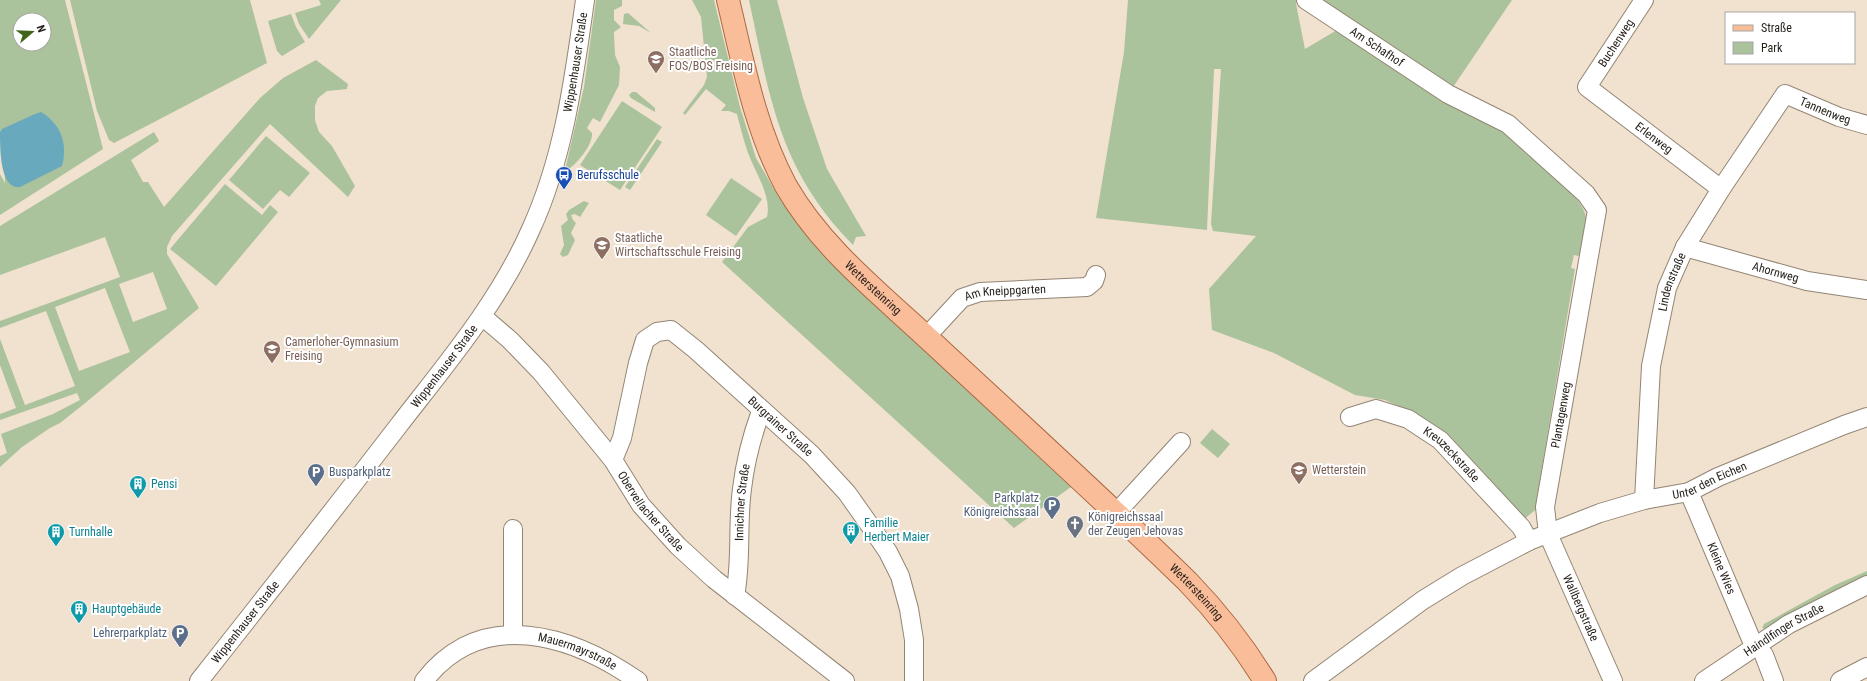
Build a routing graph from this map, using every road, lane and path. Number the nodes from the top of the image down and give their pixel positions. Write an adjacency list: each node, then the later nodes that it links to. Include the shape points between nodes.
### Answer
1 (585, 0): 13 (street, Wippenhauser Straße, via 571,97 548,186 523,246)
2 (728, 0): 14 (main road, Wettersteinring, via 756,112 786,186 801,211 830,246)
3 (1306, 0): 6 (street, Am Schafhof)
4 (1644, 0): 5 (street, Buchenweg)
5 (1587, 87): 9 (street, Erlenweg)
6 (1448, 94): 24 (street, Plantagenweg, via 1508,124 1586,194 1597,210 1545,507)
7 (1785, 94): 8 (street, Tannenweg, via 1839,117); 9 (street, Lindenstraße)
8 (1867, 125)
9 (1721, 189): 10 (street, Lindenstraße)
10 (1685, 247): 12 (street, Ahornweg, via 1807,281); 21 (street, Lindenstraße, via 1667,288 1654,346)
11 (1096, 275): 14 (street, Am Kneippgarten, via 1087,287 980,292 962,298)
12 (1867, 290)
13 (482, 316): 19 (street, Obervellacher Straße, via 541,372); 31 (street, Wippenhauser Straße)
14 (926, 336): 22 (main road, Wettersteinring)
15 (761, 411): 19 (street, Burgrainer Straße, via 685,340 671,330 657,332 645,340 622,438); 27 (street, Innichner Straße, via 752,438 742,490 740,573); 35 (street, Burgrainer Straße, via 812,455 847,494 888,552 900,576 909,609 914,640)
16 (1350, 417): 25 (street, Kreuzeckstraße, via 1376,409 1408,419 1440,440 1521,527)
17 (1867, 417): 20 (street, Unter den Eichen, via 1718,477)
18 (1182, 442): 22 (street)
19 (613, 460): 27 (street, Obervellacher Straße, via 641,505 678,546)
20 (1689, 492): 21 (street, Unter den Eichen); 29 (street, Kleine Wies)
21 (1644, 500): 24 (street, Unter den Eichen, via 1600,513)
22 (1116, 513): 36 (main road, Wettersteinring, via 1210,605)
23 (513, 529): 28 (street)
24 (1548, 534): 25 (street); 38 (street, Wallbergstraße)
25 (1529, 541): 37 (street, via 1462,576 1423,600)
26 (1867, 585): 29 (street, Haindlfinger Straße, via 1808,614)
27 (735, 596): 34 (street, Obervellacher Straße)
28 (513, 634): 32 (street, Mauermayrstraße, via 487,638 464,646 447,657); 33 (street, Mauermayrstraße, via 556,640 595,657)
29 (1759, 650): 39 (street, Haindlfinger Straße); 40 (street, Kleine Wies)
30 (1867, 667): 41 (street)
31 (199, 681)
32 (424, 681)
33 (638, 681)
34 (845, 681)
35 (914, 681)
36 (1265, 681)
37 (1313, 681)
38 (1614, 681)
39 (1704, 681)
40 (1774, 681)
41 (1840, 681)

